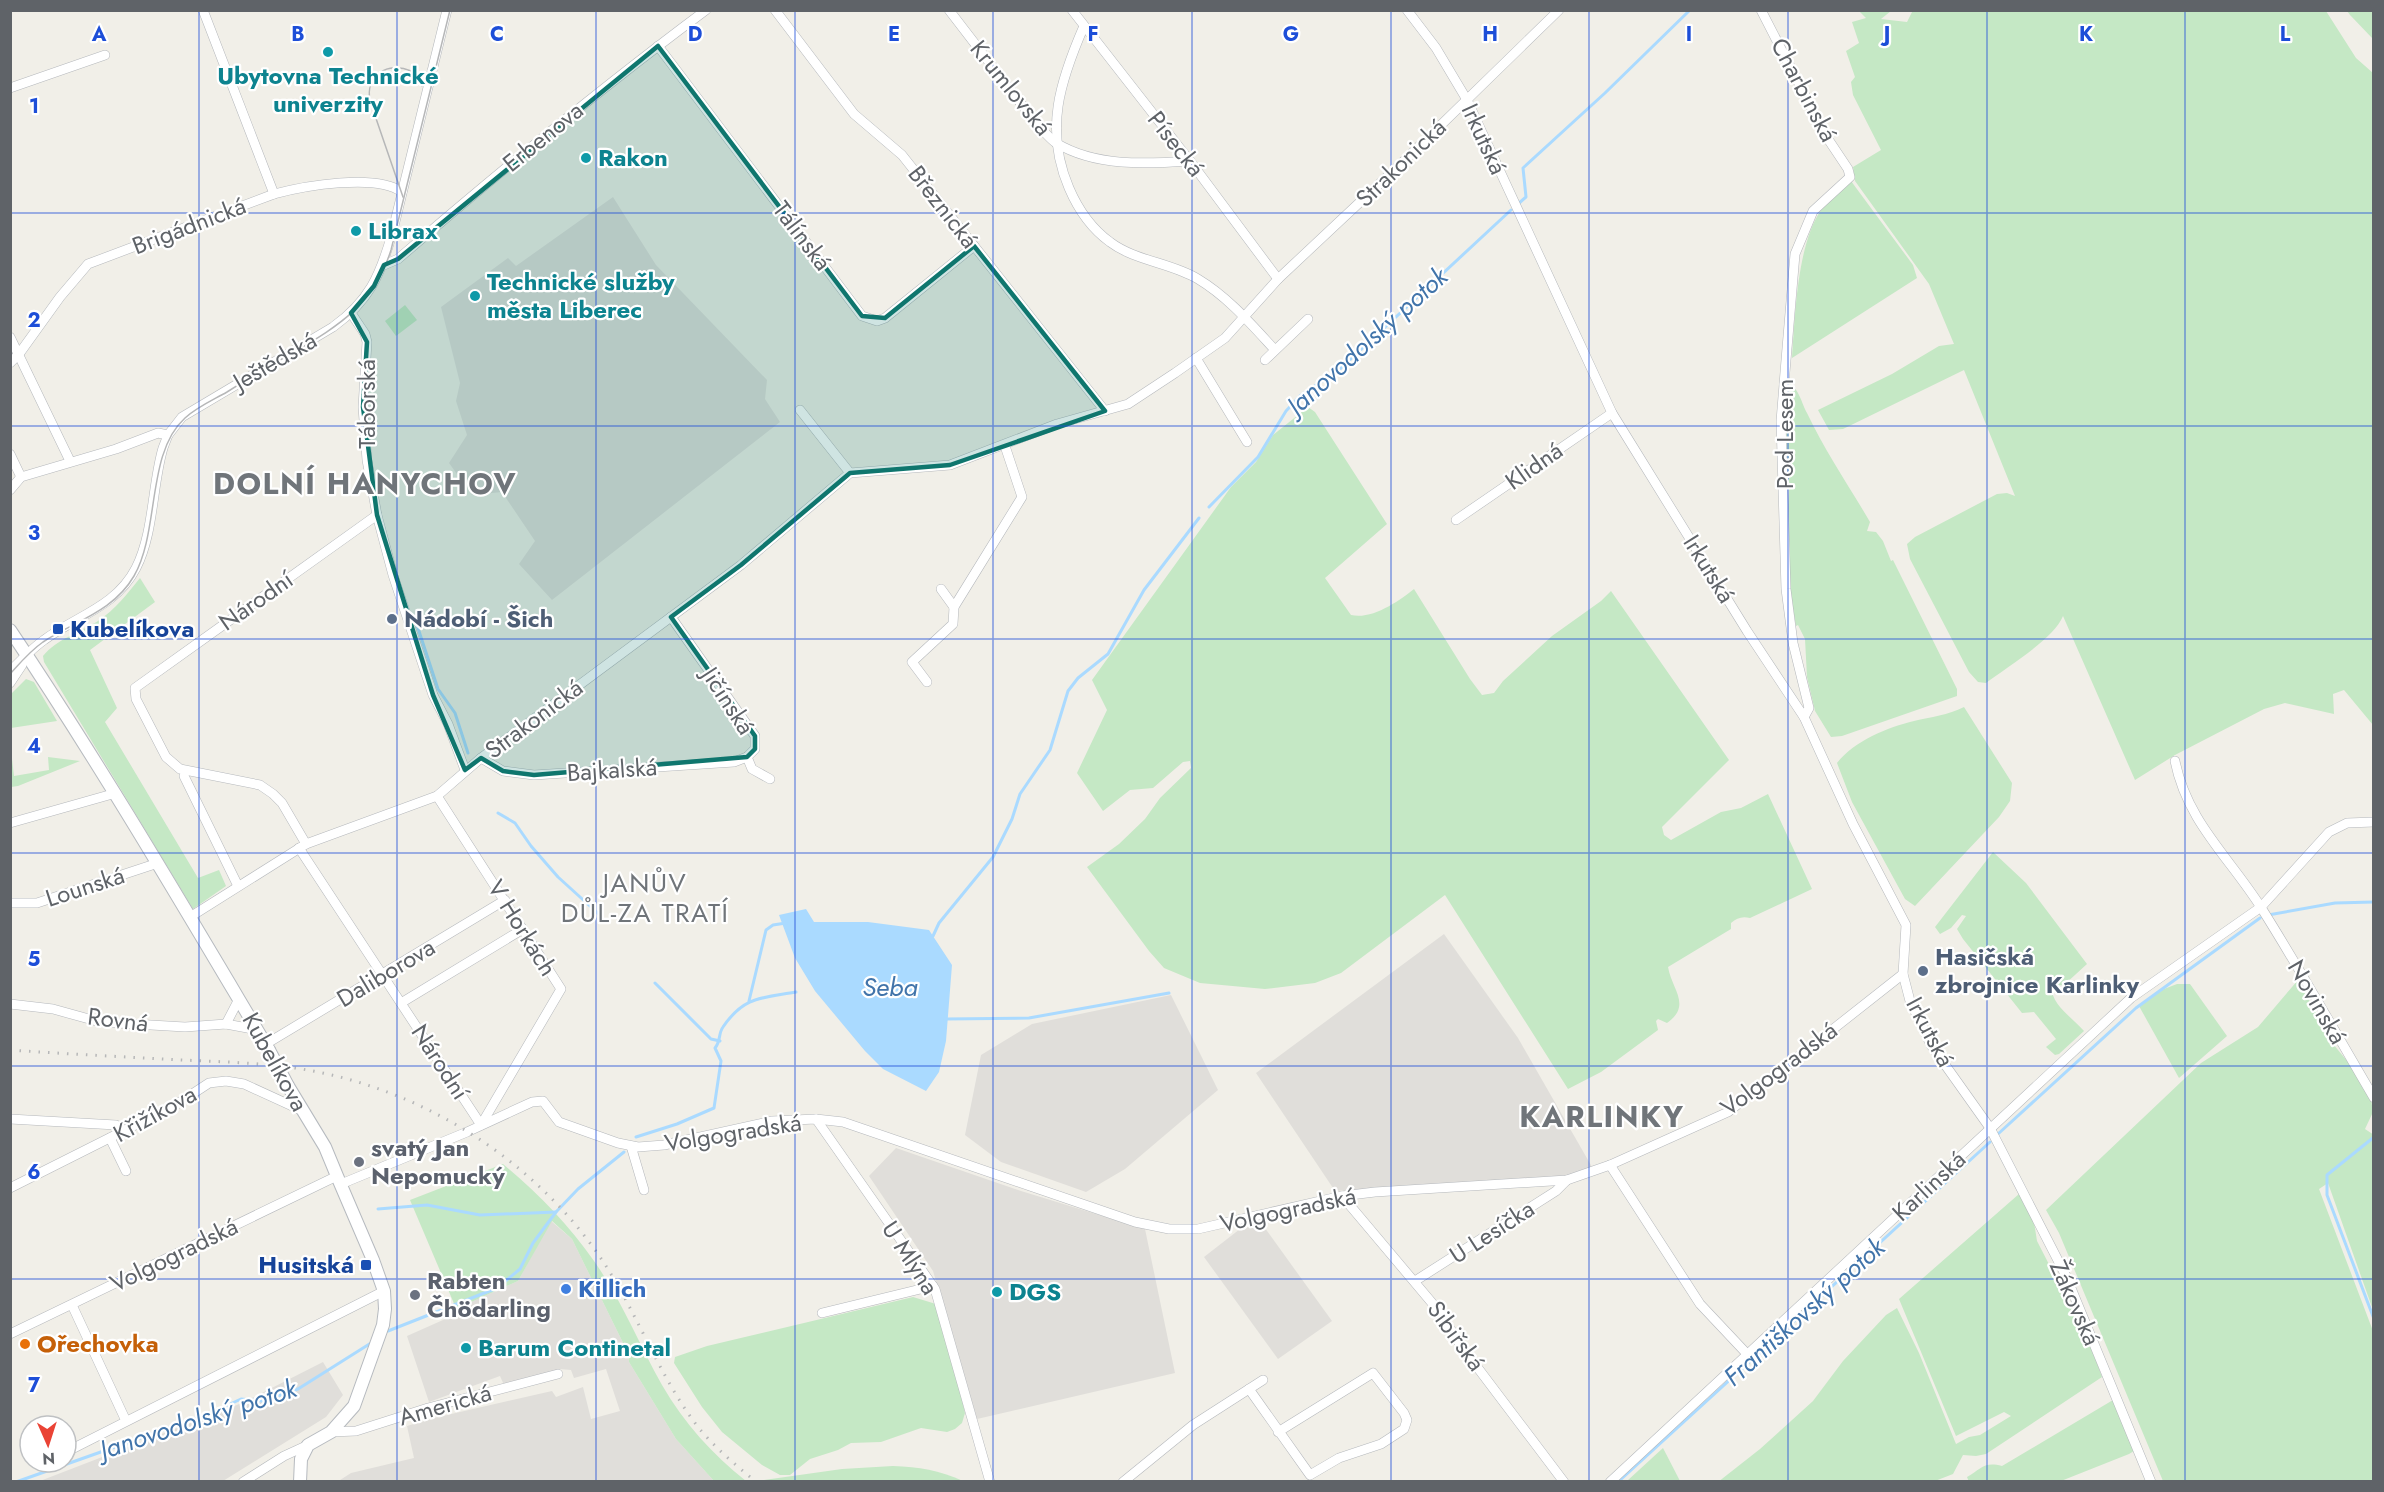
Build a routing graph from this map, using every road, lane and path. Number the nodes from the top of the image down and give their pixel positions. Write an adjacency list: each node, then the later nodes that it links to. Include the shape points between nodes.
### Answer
1 (204, 10): 19 (street)
2 (447, 10): 18 (street, Ještědská)
3 (706, 10): 11 (street, Erbenova)
4 (775, 10): 20 (street, Březnická, via 854,114 902,155)
5 (949, 10): 15 (street, Krumlovská, via 1039,127)
6 (1072, 10): 10 (street, Písecká)
7 (1407, 10): 14 (street, Irkutská, via 1436,48)
8 (1559, 10): 14 (street, Strakonická)
9 (1761, 10): 17 (street, Charbinská, via 1826,136)
10 (1084, 26): 15 (street, via 1064,75); 16 (street, Písecká)
11 (658, 46): 20 (street, Tálínská, via 862,315 878,321 885,318); 21 (street, Erbenova, via 398,259)
12 (105, 55): 13 (street)
13 (10, 88)
14 (1467, 100): 22 (street, Strakonická); 34 (street, Irkutská)
15 (1056, 143): 16 (street, Krumlovská, via 1122,162); 24 (street, via 1060,167 1078,208 1110,243 1196,277)
16 (1190, 160): 22 (street, Písecká)
17 (1848, 169): 53 (street, Pod Lesem, via 1851,177 1847,182 1813,211 1795,254 1781,421 1786,589 1793,643 1809,708)
18 (402, 192): 19 (street, Brigádnická, via 394,186 342,182); 21 (street, Ještědská)
19 (274, 194): 28 (street, Brigádnická, via 88,264)
20 (974, 246): 33 (street, Březnická)
21 (384, 265): 23 (street, Ještědská, via 374,286)
22 (1278, 279): 24 (street, Strakonická)
23 (351, 313): 35 (street, Ještědská, via 197,406); 43 (street, Táborská, via 367,342 364,417)
24 (1244, 316): 27 (street); 29 (street, Strakonická, via 1225,338)
25 (1308, 320): 27 (street)
26 (10, 337): 28 (street)
27 (1275, 350): 30 (street)
28 (19, 354): 31 (street, Brigádnická); 39 (street)
29 (1196, 358): 33 (street, Strakonická, via 1128,404); 36 (street)
30 (1265, 360)
31 (10, 363)
32 (800, 410): 40 (street)
33 (1105, 411): 37 (street, Strakonická, via 1058,424)
34 (1612, 413): 44 (street, Klidná); 53 (street, Irkutská)
35 (168, 435): 39 (street, via 158,433); 49 (street, Ještědská, via 159,461 142,552 128,581 99,609 44,639)
36 (1247, 442)
37 (1005, 446): 40 (street, Strakonická, via 950,465); 46 (street, via 1022,497)
38 (10, 454): 41 (street)
39 (70, 461): 41 (street)
40 (850, 473): 47 (street, Strakonická, via 741,565)
41 (21, 477): 42 (street)
42 (10, 490)
43 (377, 515): 57 (street, Táborská, via 433,695); 64 (street, Národní, via 135,688 136,699 166,757 180,769 260,785 282,803)
44 (1456, 520)
45 (941, 589): 46 (street)
46 (954, 607): 51 (street, via 953,624 912,662)
47 (671, 617): 54 (street, Strakonická); 55 (street, Jičínská, via 755,736 755,749)
48 (10, 630): 49 (street, Kubelíkova)
49 (27, 655): 50 (street, Ještědská); 52 (street, Ještědská); 60 (street, Kubelíkova)
50 (10, 671)
51 (927, 682)
52 (10, 683)
53 (1804, 717): 72 (street, Irkutská, via 1853,824 1906,925)
54 (481, 758): 55 (street, Bajkalská, via 503,771 534,775 735,762); 57 (street, Strakonická)
55 (747, 758): 59 (street, Jičínská, via 752,769)
56 (2175, 762): 69 (street, via 2180,785 2196,818)
57 (465, 770): 61 (street, Strakonická)
58 (184, 776): 66 (street)
59 (770, 779)
60 (116, 793): 63 (street); 65 (street, Kubelíkova)
61 (437, 796): 64 (street, Strakonická); 67 (street, V Horkách)
62 (2373, 822): 69 (street, Karlinská, via 2348,823 2329,832)
63 (10, 823)
64 (302, 846): 66 (street, Strakonická); 73 (street, Národní)
65 (158, 863): 68 (street, Lounská, via 38,903); 70 (street, Kubelíkova)
66 (238, 886): 70 (street, Strakonická)
67 (505, 900): 71 (street, V Horkách); 73 (street, Daliborova)
68 (10, 903)
69 (2261, 907): 80 (street, Novinská); 85 (street, Karlinská, via 2131,998)
70 (190, 917): 74 (street, Kubelíkova)
71 (524, 929): 75 (street); 84 (street, V Horkách, via 561,988)
72 (1903, 974): 85 (street, Irkutská, via 1910,1001 1930,1045); 89 (street, Volgogradská, via 1728,1112)
73 (383, 975): 75 (street, Národní); 79 (street, Daliborova)
74 (240, 999): 77 (street); 78 (street, Kubelíkova)
75 (401, 1003): 84 (street, Národní)
76 (10, 1004): 77 (street, Rovná, via 53,1009 100,1022 185,1027)
77 (226, 1024): 78 (street, Rovná)
78 (258, 1030): 79 (street, Kubelíkova)
79 (268, 1047): 81 (street, Kubelíkova, bridge)
80 (2373, 1098)
81 (303, 1111): 86 (street, Křižíkova, via 244,1084 226,1081 209,1083); 91 (street, Kubelíkova)
82 (10, 1119): 86 (street, via 116,1125)
83 (816, 1119): 88 (street, Volgogradská, via 772,1121 664,1145); 95 (street, Volgogradská, via 843,1122 1135,1222 1168,1228 1220,1225); 97 (street, U Mlýna)
84 (481, 1125): 88 (street, Volgogradská, via 532,1102 543,1101 559,1122); 91 (street, Volgogradská)
85 (1990, 1128): 102 (street, Karlinská); 118 (street, Žákovská, via 2066,1276)
86 (124, 1131): 87 (street, Křižíkova)
87 (110, 1138): 90 (street); 93 (street, Křižíkova)
88 (631, 1146): 94 (street, Volgogradská)
89 (1610, 1165): 92 (street, Volgogradská); 102 (street, via 1700,1304)
90 (126, 1171)
91 (339, 1180): 98 (street, Kubelíkova); 99 (street, Volgogradská)
92 (1567, 1180): 95 (street, Volgogradská); 96 (street, U Lesíčka, via 1556,1191)
93 (10, 1188)
94 (644, 1190)
95 (1342, 1196): 96 (street, Sibiřská)
96 (1415, 1281): 116 (street, Sibiřská)
97 (933, 1286): 100 (street); 114 (street, U Mlýna)
98 (384, 1291): 106 (street); 107 (street, Kubelíkova, via 383,1325 354,1406)
99 (72, 1305): 101 (street, Volgogradská); 106 (street)
100 (822, 1313)
101 (10, 1334)
102 (1748, 1355): 117 (street, Karlinská)
103 (558, 1374): 107 (street, Americká, via 356,1431)
104 (1263, 1380): 105 (street)
105 (1249, 1389): 108 (street); 115 (street, via 1193,1425)
106 (126, 1421): 110 (street)
107 (331, 1432): 109 (street, Kubelíkova)
108 (1278, 1432): 111 (street); 111 (street, via 1371,1370 1404,1413 1404,1429 1382,1444 1339,1458)
109 (308, 1445): 112 (street); 113 (street, via 301,1459)
110 (78, 1446)
111 (1312, 1478)
112 (243, 1482)
113 (300, 1482)
114 (990, 1482)
115 (1123, 1482)
116 (1564, 1482)
117 (1610, 1482)
118 (2151, 1482)

